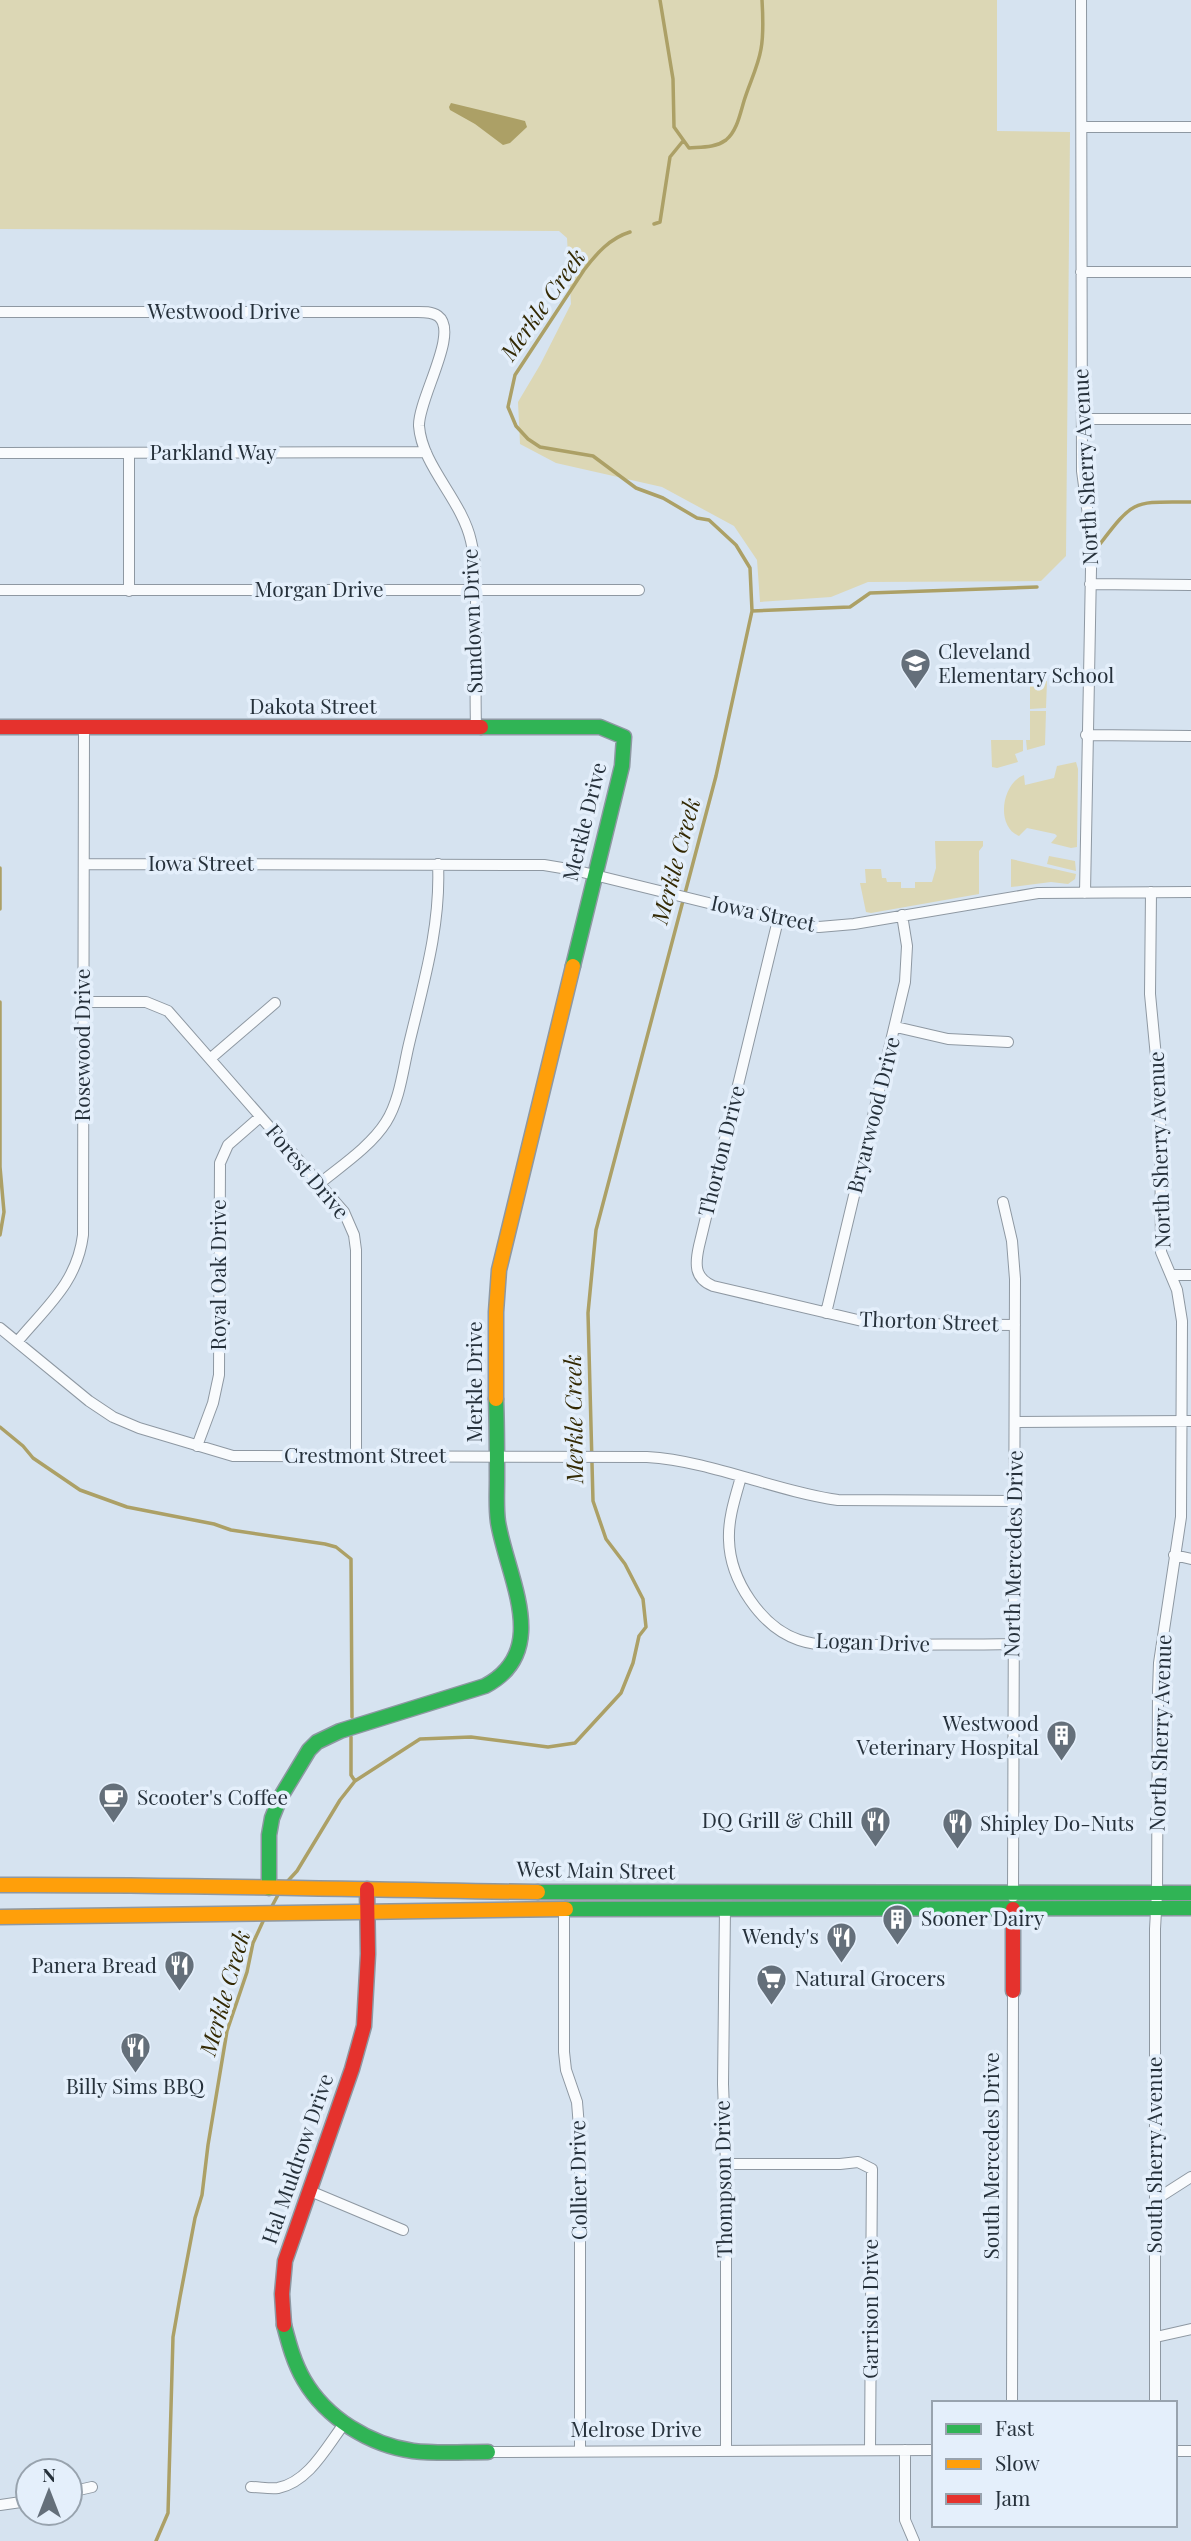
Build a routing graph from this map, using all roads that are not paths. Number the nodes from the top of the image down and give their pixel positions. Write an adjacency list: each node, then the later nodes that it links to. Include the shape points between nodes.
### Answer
1 (1081, 0): 2 (street, North Sherry Avenue)
2 (1082, 127): 3 (street); 4 (street, North Sherry Avenue)
3 (1191, 127)
4 (1081, 272): 5 (street); 8 (street, North Sherry Avenue)
5 (1191, 272)
6 (0, 312): 7 (street, Westwood Drive, via 412,312 433,314)
7 (444, 323): 10 (street, Sundown Drive, via 445,343 420,412 420,436)
8 (1082, 419): 9 (street); 13 (street, North Sherry Avenue)
9 (1191, 419)
10 (426, 452): 12 (street, Parkland Way); 16 (street, Sundown Drive, via 467,528)
11 (0, 453): 12 (street, Parkland Way)
12 (129, 453): 18 (street)
13 (1090, 584): 14 (street); 22 (street, North Sherry Avenue)
14 (1191, 585)
15 (0, 590): 18 (street, Morgan Drive)
16 (476, 590): 17 (street, Morgan Drive); 18 (street, Morgan Drive); 21 (street, Sundown Drive)
17 (639, 590)
18 (129, 591)
19 (0, 727): 20 (street, Dakota Street)
20 (84, 727): 21 (street, Dakota Street); 25 (street, Rosewood Drive)
21 (476, 727): 24 (street, Dakota Street, via 600,727)
22 (1086, 736): 23 (street); 30 (street, North Sherry Avenue)
23 (1191, 736)
24 (624, 737): 27 (street, Merkle Drive, via 622,766)
25 (84, 864): 26 (street, Iowa Street); 33 (street, Rosewood Drive)
26 (439, 864): 27 (street, Iowa Street, via 537,865); 39 (street, via 434,938 390,1115 377,1133)
27 (594, 875): 32 (street, Iowa Street); 51 (street, Merkle Drive, via 499,1270)
28 (1150, 892): 29 (street, Iowa Street); 30 (street, Iowa Street); 41 (street, North Sherry Avenue, via 1150,994 1160,1099 1161,1252)
29 (1191, 892)
30 (1085, 893): 31 (street, Iowa Street, via 1022,895)
31 (902, 915): 32 (street, Iowa Street, via 834,927); 35 (street, Bryarwood Drive, via 908,964)
32 (778, 920): 43 (street, Thorton Drive, via 696,1267 703,1281 713,1286)
33 (82, 1002): 37 (street, Forest Drive, via 161,1006); 47 (street, Rosewood Drive, via 81,1250 71,1276)
34 (275, 1003): 37 (street)
35 (896, 1027): 36 (street, via 948,1040); 44 (street, Bryarwood Drive)
36 (1008, 1042)
37 (211, 1058): 38 (street, Forest Drive)
38 (260, 1117): 39 (street, Forest Drive); 50 (street, Royal Oak Drive, via 228,1145 220,1163 219,1375)
39 (319, 1184): 52 (street, Forest Drive, via 344,1212 354,1236)
40 (1003, 1202): 45 (street, North Mercedes Drive, via 1014,1256)
41 (1171, 1275): 42 (street); 48 (street, North Sherry Avenue, via 1181,1306)
42 (1191, 1275)
43 (802, 1307): 44 (street, Thorton Street)
44 (825, 1313): 45 (street, Thorton Street, via 897,1324)
45 (1015, 1325): 49 (street, North Mercedes Drive)
46 (0, 1328): 47 (street, Crestmont Street)
47 (17, 1342): 50 (street, Crestmont Street, via 113,1418)
48 (1187, 1421): 49 (street); 55 (street, North Sherry Avenue)
49 (1016, 1422): 54 (street, North Mercedes Drive)
50 (197, 1446): 52 (street, Crestmont Street, via 233,1456)
51 (496, 1456): 52 (street, Crestmont Street); 53 (street, Crestmont Street, via 647,1457); 59 (street, Merkle Drive, via 498,1522 520,1617 517,1658 504,1675 485,1686 317,1742 272,1818)
52 (356, 1457)
53 (741, 1477): 54 (street, Crestmont Street, via 838,1500); 57 (street, Logan Drive, via 730,1519 730,1552 746,1593 782,1632 802,1641 835,1645)
54 (1015, 1501): 57 (street, North Mercedes Drive)
55 (1174, 1555): 56 (street); 62 (street, North Sherry Avenue, via 1159,1663)
56 (1191, 1559)
57 (1013, 1644): 61 (street, North Mercedes Drive)
58 (0, 1885): 59 (street, West Main Street)
59 (271, 1888): 60 (street, West Main Street)
60 (367, 1889): 61 (street, West Main Street); 69 (street, Hal Muldrow Drive)
61 (1013, 1893): 62 (street, West Main Street); 67 (street, North Mercedes Drive)
62 (1157, 1893): 63 (street, West Main Street); 65 (street, North Sherry Avenue)
63 (1191, 1893)
64 (725, 1908): 67 (street, West Main Street); 68 (street, West Main Street); 72 (street, Thompson Drive)
65 (1156, 1908): 66 (street, West Main Street); 67 (street, West Main Street); 75 (street, South Sherry Avenue)
66 (1191, 1908)
67 (1013, 1909): 71 (street, South Mercedes Drive)
68 (564, 1910): 69 (street, West Main Street); 85 (street, Collier Drive, via 564,2052 577,2102 580,2140)
69 (367, 1914): 70 (street, West Main Street); 74 (street, Hal Muldrow Drive, via 364,2026)
70 (0, 1917)
71 (1013, 1990): 79 (street, South Mercedes Drive)
72 (726, 2164): 82 (street, Garrison Drive, via 858,2161 872,2169); 86 (street, Thompson Drive)
73 (1191, 2177): 75 (street)
74 (310, 2191): 76 (street); 81 (street, Hal Muldrow Drive, via 285,2261 282,2324 290,2353 308,2388)
75 (1155, 2200): 78 (street, South Sherry Avenue)
76 (403, 2230)
77 (1191, 2329): 78 (street)
78 (1156, 2337): 80 (street, South Sherry Avenue)
79 (1012, 2401)
80 (1155, 2401)
81 (344, 2424): 87 (street, Melrose Drive, via 402,2449); 89 (street, via 318,2461 296,2479 278,2488)
82 (870, 2449): 83 (street, Melrose Drive); 86 (street, Melrose Drive)
83 (905, 2450): 84 (street, Melrose Drive); 91 (street, via 905,2520)
84 (932, 2450)
85 (580, 2451): 86 (street, Melrose Drive); 87 (street, Melrose Drive)
86 (726, 2451)
87 (488, 2452)
88 (92, 2487): 90 (street)
89 (251, 2487)
90 (84, 2489)
91 (914, 2541)

